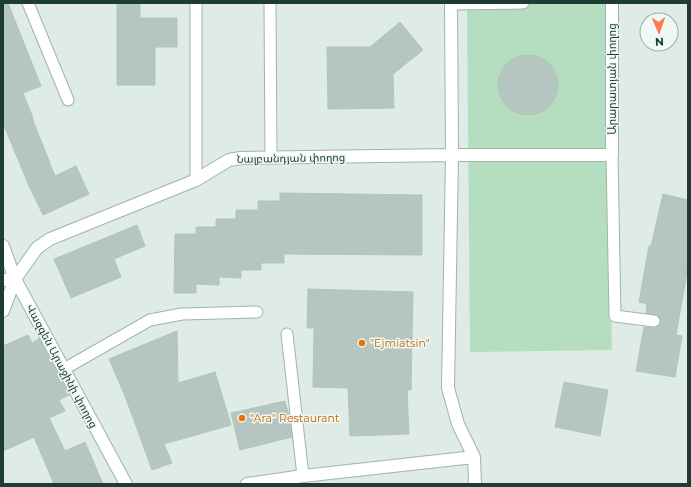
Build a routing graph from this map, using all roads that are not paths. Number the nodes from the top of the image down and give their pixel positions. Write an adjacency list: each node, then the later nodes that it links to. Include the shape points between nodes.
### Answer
1 (28, 3): 7 (lane)
2 (196, 3): 11 (lane)
3 (270, 3): 10 (lane)
4 (523, 3): 6 (lane)
5 (612, 3): 9 (street, Արարատյան փողոց)
6 (451, 4): 8 (street)
7 (68, 100)
8 (452, 155): 9 (street, Նալբանդյան փողոց); 10 (street, Նալբանդյան փողոց); 20 (street, via 448,388 458,424)
9 (612, 155): 17 (lane, via 615,316)
10 (271, 158): 11 (street, Նալբանդյան փողոց, via 229,160)
11 (196, 180): 13 (street, Նալբանդյան փողոց, via 50,239 37,248)
12 (3, 246): 13 (street, Վազգեն Արաջինի փողոց)
13 (16, 279): 14 (street); 15 (street, Նալբանդյան փողոց); 19 (street, Վազգեն Արաջինի փողոց)
14 (3, 280)
15 (3, 311)
16 (257, 312): 19 (lane, via 182,314 150,320)
17 (654, 321)
18 (287, 334): 21 (lane)
19 (64, 369): 22 (street, Վազգեն Արաջինի փողոց)
20 (474, 457): 21 (street); 24 (street)
21 (303, 476): 23 (street)
22 (126, 484)
23 (247, 484)
24 (475, 484)

